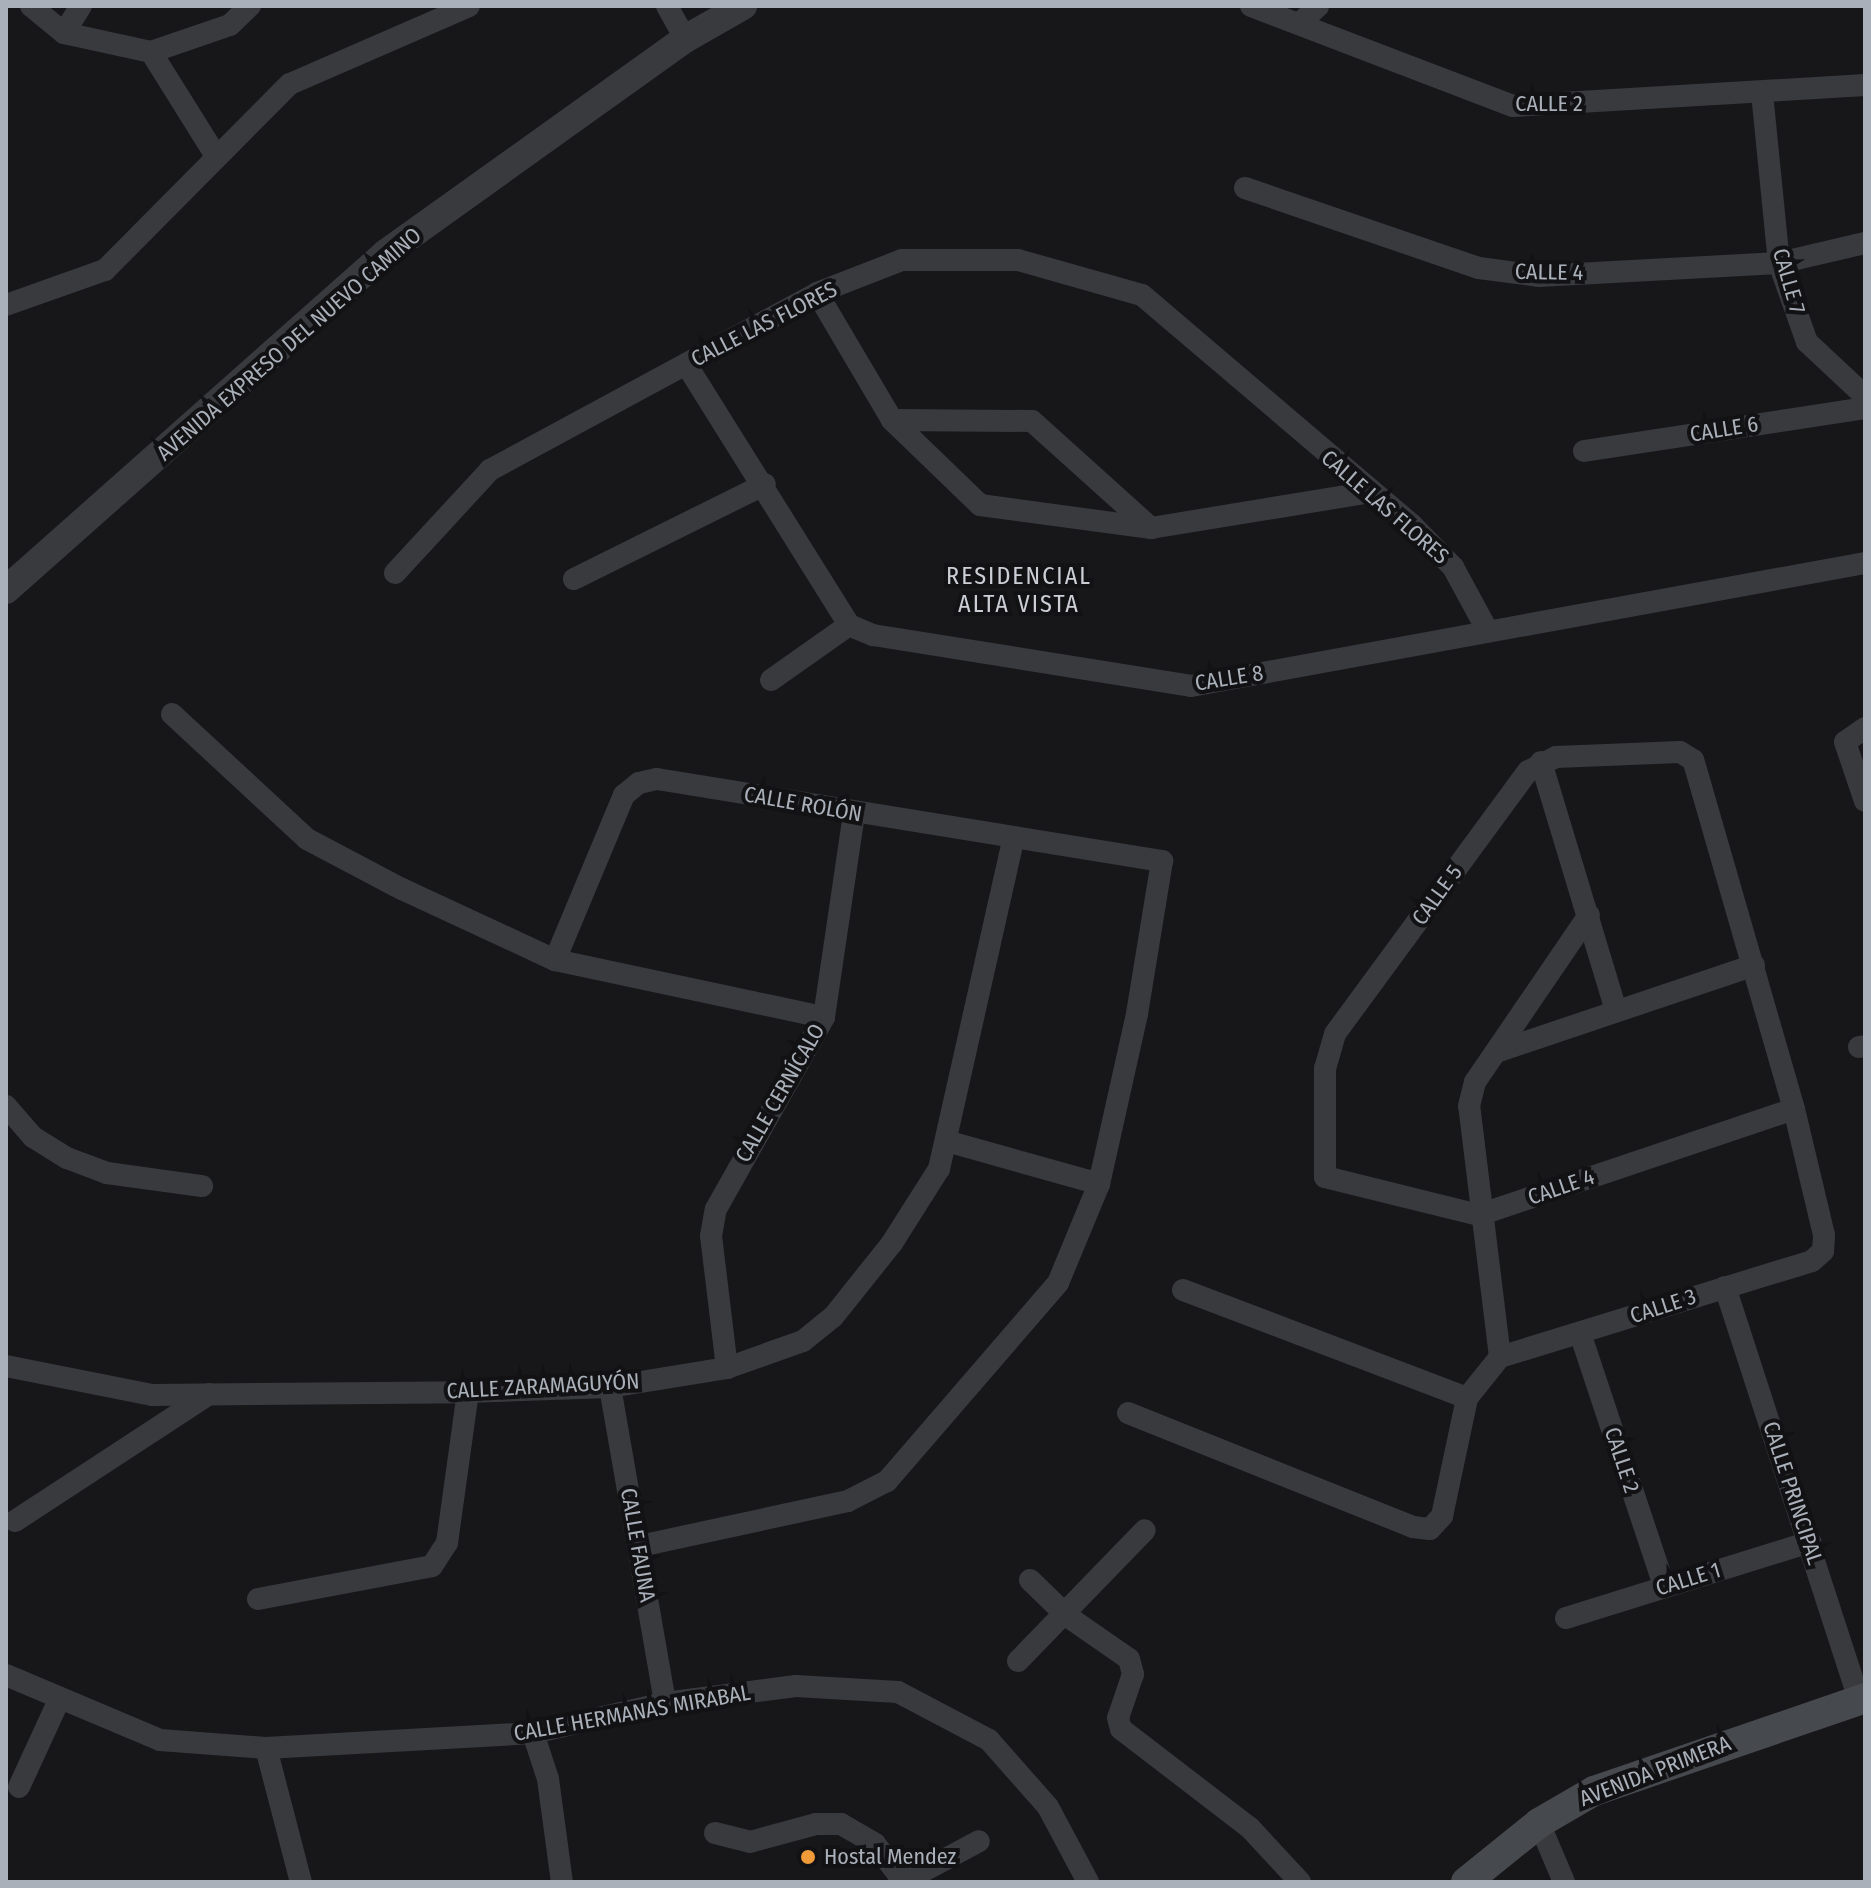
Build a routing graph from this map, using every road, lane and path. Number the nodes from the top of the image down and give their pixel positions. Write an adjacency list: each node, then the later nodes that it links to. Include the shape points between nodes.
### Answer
1 (31, 6): 10 (street)
2 (81, 6): 10 (street)
3 (250, 6): 12 (street, via 230,25)
4 (469, 6): 15 (street, via 290,84)
5 (667, 6): 11 (street)
6 (743, 6): 11 (street, AVENIDA EXPRESO DEL NUEVO CAMINO)
7 (1251, 6): 9 (street, CALLE 2)
8 (1318, 6): 9 (street)
9 (1299, 24): 14 (street, CALLE 2, via 1513,106)
10 (64, 33): 12 (street)
11 (685, 39): 32 (street, AVENIDA EXPRESO DEL NUEVO CAMINO, via 386,253)
12 (151, 52): 15 (street)
13 (1865, 85): 14 (street, CALLE 2)
14 (1762, 93): 18 (street, CALLE 7)
15 (216, 156): 20 (street, via 105,270)
16 (1245, 188): 18 (street, CALLE 4, via 1479,268 1539,276)
17 (1865, 243): 18 (street, CALLE 4)
18 (1779, 263): 22 (street, CALLE 7, via 1807,342)
19 (817, 293): 21 (street, CALLE LAS FLORES); 24 (street); 27 (street, CALLE LAS FLORES, via 902,260 1018,260 1142,295)
20 (6, 305)
21 (686, 364): 26 (street); 30 (street, CALLE LAS FLORES, via 490,470)
22 (1865, 396)
23 (1865, 408): 25 (street, CALLE 6)
24 (892, 420): 28 (street, via 980,505); 28 (street, via 1032,421)
25 (1584, 451)
26 (765, 484): 31 (street); 33 (street)
27 (1370, 492): 28 (street); 34 (street, CALLE LAS FLORES, via 1453,567)
28 (1151, 528)
29 (1865, 563): 34 (street, CALLE 8)
30 (395, 573)
31 (574, 579)
32 (6, 590)
33 (849, 625): 34 (street, CALLE 8, via 873,635 1191,686); 35 (street)
34 (1487, 630)
35 (771, 680)
36 (172, 714): 43 (street, via 334,857)
37 (1865, 728): 39 (street, via 1845,742)
38 (1541, 762): 42 (street); 44 (street, via 1689,754); 53 (street, CALLE 5, via 1528,771 1335,1034 1325,1068 1325,1177)
39 (1865, 801)
40 (854, 813): 41 (street, CALLE ROLÓN); 43 (street, CALLE ROLÓN, via 657,779 639,783 624,795); 46 (street, CALLE CERNÍCALO)
41 (1014, 837): 50 (street, CALLE ZARAMAGUYÓN); 51 (street, CALLE ROLÓN, via 1162,861 1137,1014)
42 (1589, 915): 45 (street); 47 (street)
43 (555, 960): 46 (street)
44 (1754, 965): 45 (street); 49 (street)
45 (1616, 1010): 47 (street)
46 (824, 1017): 59 (street, CALLE CERNÍCALO, via 716,1209 711,1236)
47 (1499, 1051): 53 (street, via 1475,1082 1469,1106)
48 (6, 1106): 52 (street, via 33,1137 67,1158 107,1173)
49 (1794, 1109): 53 (street, CALLE 4); 54 (street, CALLE 3, via 1823,1251 1812,1261)
50 (950, 1142): 51 (street); 59 (street, CALLE ZARAMAGUYÓN, via 892,1243 833,1317 803,1341)
51 (1099, 1184): 68 (street, via 1058,1283 887,1481 848,1501)
52 (202, 1186)
53 (1479, 1215): 57 (street)
54 (1725, 1287): 56 (street, CALLE 3); 67 (street, CALLE PRINCIPAL)
55 (1183, 1290): 63 (street)
56 (1580, 1333): 57 (street, CALLE 3); 70 (street, CALLE 2)
57 (1500, 1357): 63 (street)
58 (6, 1366): 62 (street, CALLE ZARAMAGUYÓN, via 152,1395)
59 (727, 1368): 60 (street, CALLE ZARAMAGUYÓN)
60 (610, 1387): 61 (street, CALLE ZARAMAGUYÓN); 68 (street, CALLE FAUNA)
61 (468, 1392): 62 (street, CALLE ZARAMAGUYÓN); 71 (street, via 447,1543 432,1566)
62 (210, 1393): 65 (street)
63 (1467, 1398): 64 (street, via 1442,1516 1430,1529)
64 (1128, 1413)
65 (15, 1521)
66 (1145, 1530): 72 (street)
67 (1810, 1542): 70 (street, CALLE 1); 77 (street, CALLE PRINCIPAL)
68 (639, 1546): 78 (street, CALLE FAUNA)
69 (1030, 1580): 72 (street)
70 (1664, 1586): 73 (street, CALLE 1)
71 (258, 1599)
72 (1067, 1616): 74 (street); 89 (street, via 1129,1659 1133,1674 1118,1718 1121,1729 1250,1828)
73 (1566, 1618)
74 (1018, 1661)
75 (6, 1675): 76 (street, CALLE HERMANAS MIRABAL)
76 (60, 1698): 80 (street, CALLE HERMANAS MIRABAL, via 160,1740); 81 (street)
77 (1862, 1699): 82 (main road, AVENIDA PRIMERA, via 1656,1767 1594,1791)
78 (665, 1703): 79 (street, CALLE HERMANAS MIRABAL); 88 (street, CALLE HERMANAS MIRABAL, via 796,1686 898,1692 989,1740 1048,1807)
79 (533, 1733): 80 (street, CALLE HERMANAS MIRABAL); 86 (street, via 548,1779)
80 (266, 1748): 85 (street)
81 (19, 1787)
82 (1539, 1823): 90 (main road, AVENIDA PRIMERA); 91 (street)
83 (715, 1833): 87 (street, via 750,1842 816,1824 841,1824 875,1844)
84 (979, 1841): 87 (street)
85 (301, 1882)
86 (562, 1882)
87 (904, 1882)
88 (1088, 1882)
89 (1300, 1882)
90 (1466, 1882)
91 (1564, 1882)

